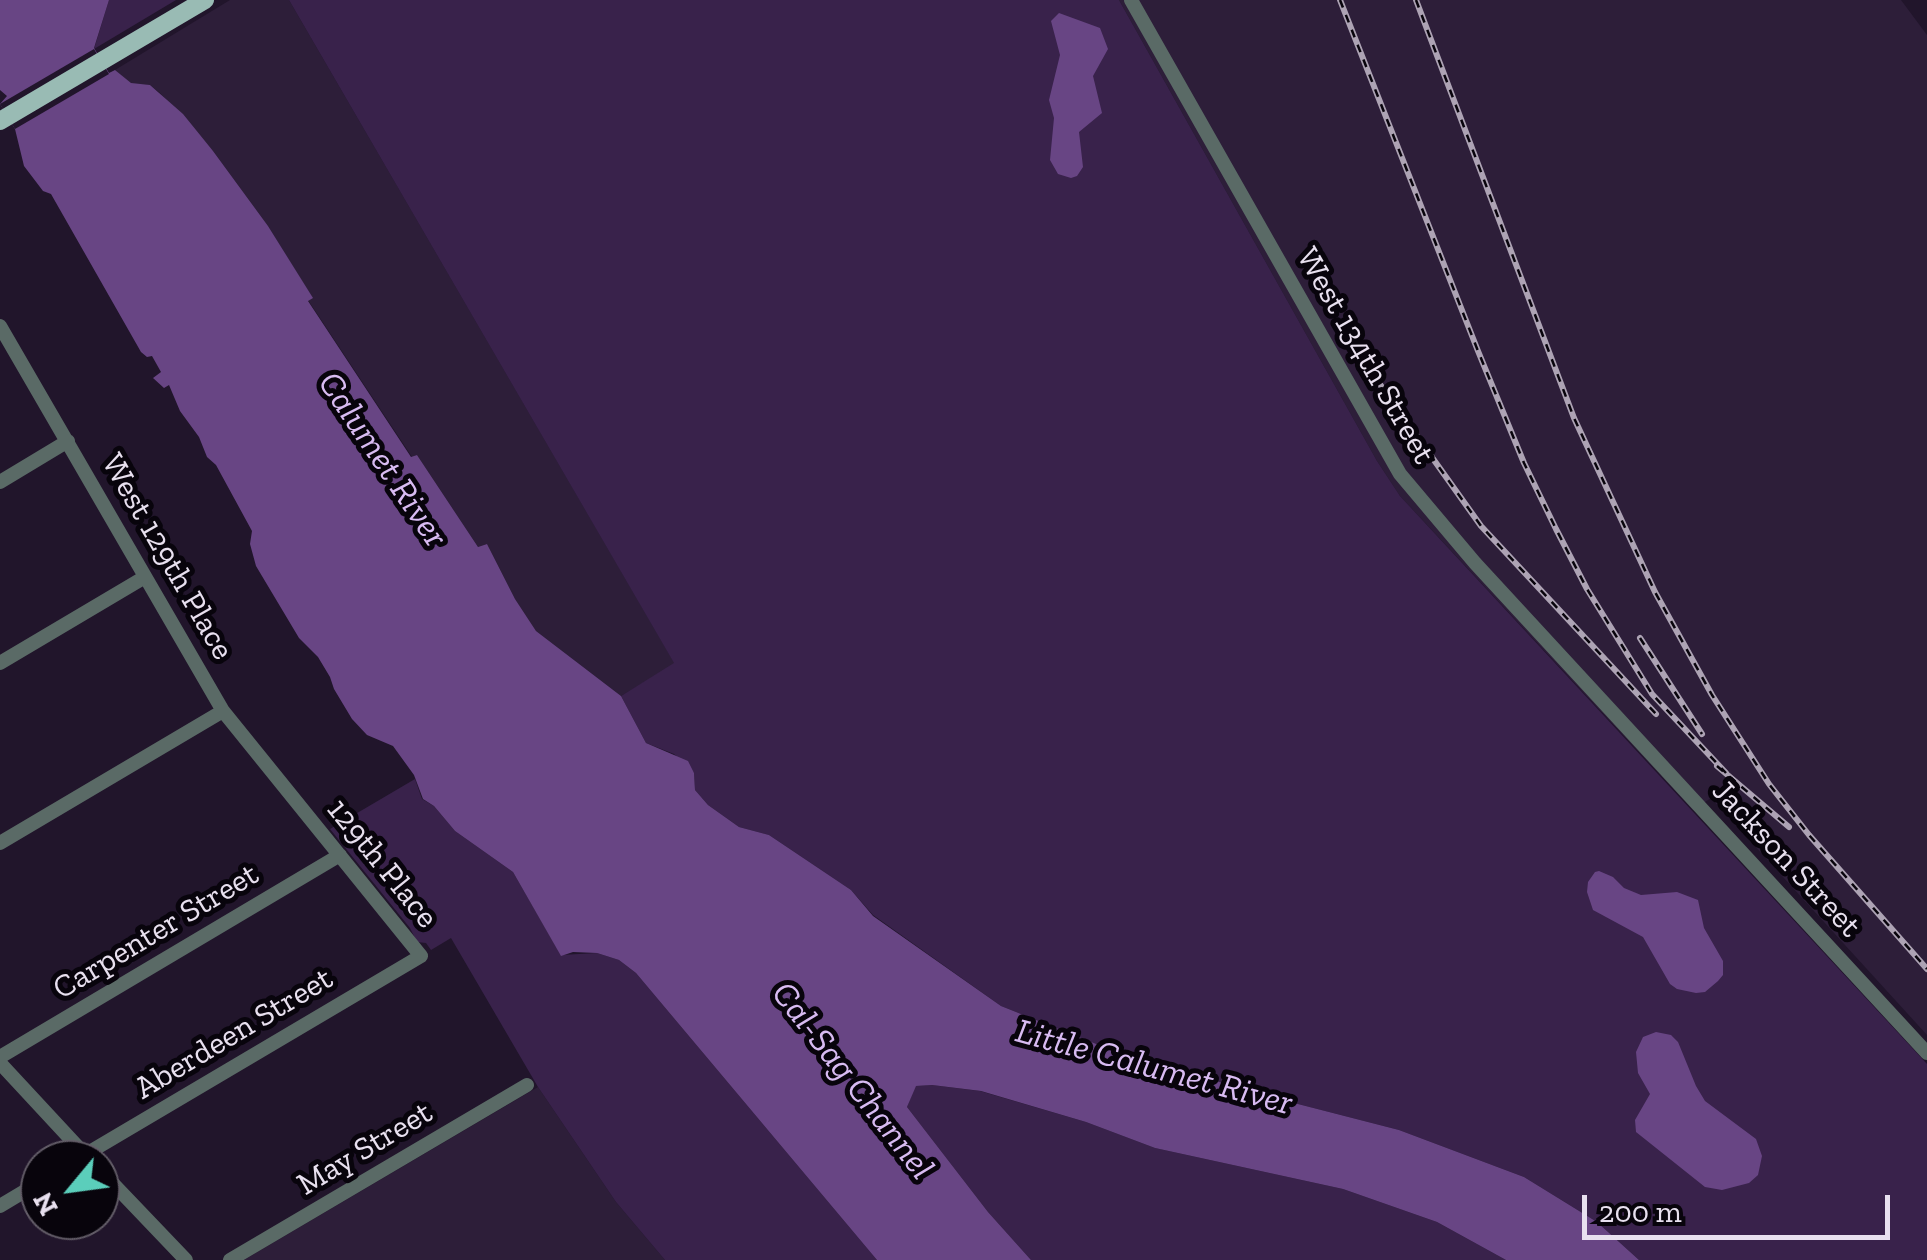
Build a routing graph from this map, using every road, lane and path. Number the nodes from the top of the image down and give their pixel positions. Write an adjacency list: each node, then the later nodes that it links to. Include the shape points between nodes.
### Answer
1 (204, 0): 3 (main road)
2 (1131, 0): 9 (street, West 134th Street, via 1400,474)
3 (4, 119)
4 (0, 326): 5 (street, West 129th Place)
5 (68, 441): 6 (street); 7 (street, West 129th Place)
6 (0, 482)
7 (146, 577): 8 (street); 10 (street, West 129th Place)
8 (0, 663)
9 (1604, 701): 15 (street, Jackson Street)
10 (224, 712): 11 (street, West 129th Place); 12 (street)
11 (300, 806): 13 (street, 129th Place)
12 (0, 843)
13 (340, 855): 14 (street, 129th Place); 16 (street, Carpenter Street)
14 (421, 956): 19 (street, Aberdeen Street)
15 (1927, 1053)
16 (0, 1060): 18 (street)
17 (526, 1085): 22 (street, May Street)
18 (69, 1140)
19 (114, 1140)
20 (120, 1191): 21 (street)
21 (186, 1260)
22 (230, 1260)

